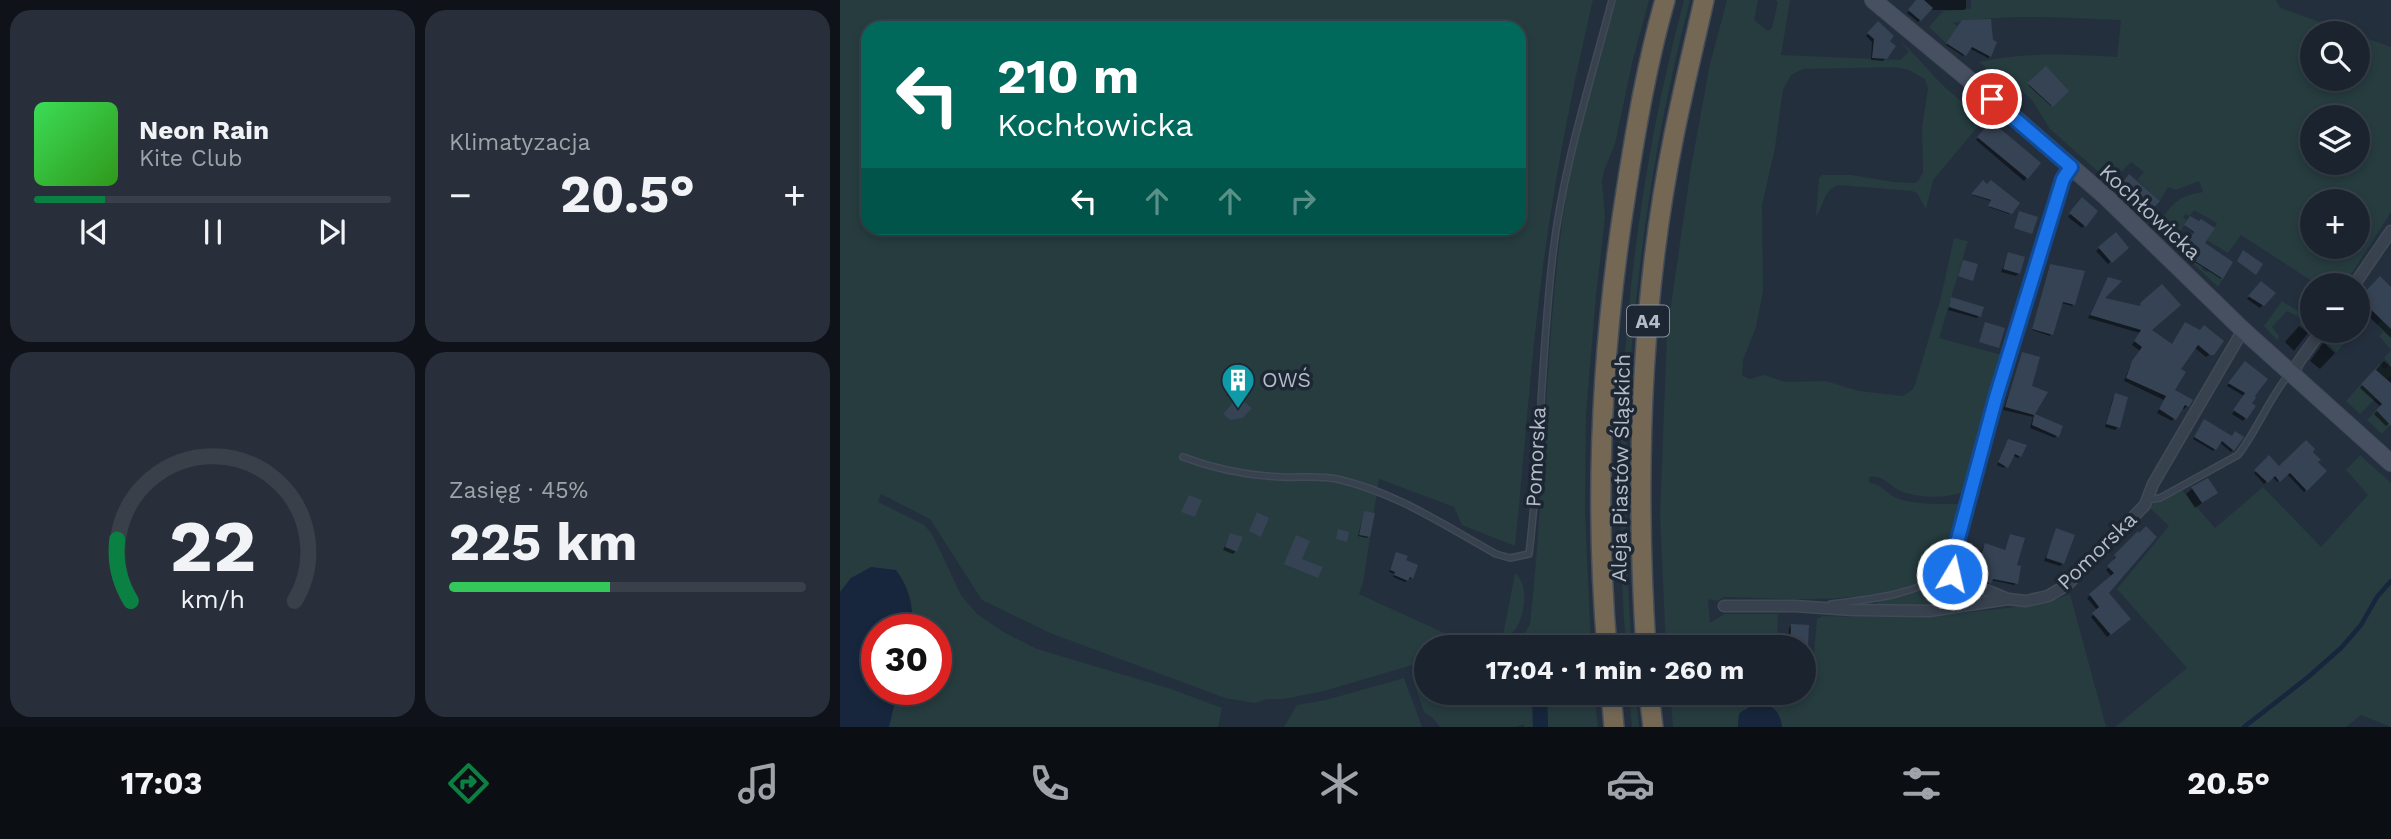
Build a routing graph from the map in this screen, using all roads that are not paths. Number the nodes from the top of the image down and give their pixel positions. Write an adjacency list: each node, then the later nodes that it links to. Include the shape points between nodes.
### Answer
1 (1612, 0): 11 (lane, Pomorska, via 1577,128 1553,251 1529,554 1510,558 1496,554 1418,509 1334,478 1252,475)
2 (1665, 0): 18 (highway, Aleja Piastów Śląskich / A4, via 1635,132 1608,322 1601,525)
3 (1704, 0): 19 (highway, Aleja Piastów Śląskich / A4, via 1674,135 1648,322 1641,497)
4 (1872, 0): 5 (street, Kochłowicka)
5 (2071, 167): 8 (street, Kochłowicka); 14 (street, via 2063,179 1996,397)
6 (2391, 231): 7 (street)
7 (2362, 273)
8 (2243, 330): 10 (street, Kochłowicka); 13 (street, Pomorska, via 2152,484)
9 (2312, 343): 10 (street)
10 (2292, 373): 12 (street, Kochłowicka); 13 (lane, via 2279,386 2238,454 2160,498)
11 (1183, 457)
12 (2391, 463)
13 (2147, 500): 15 (street, Pomorska, via 2067,585 2048,596)
14 (1951, 570): 15 (street, via 1957,578); 17 (lane, via 1889,597)
15 (2008, 599): 17 (street, Pomorska, via 1929,611)
16 (1724, 606): 17 (street, Pomorska)
17 (1811, 607)
18 (1606, 635)
19 (1645, 635)
20 (1612, 705): 22 (highway)
21 (1650, 705): 23 (highway)
22 (1614, 727)
23 (1653, 727)

